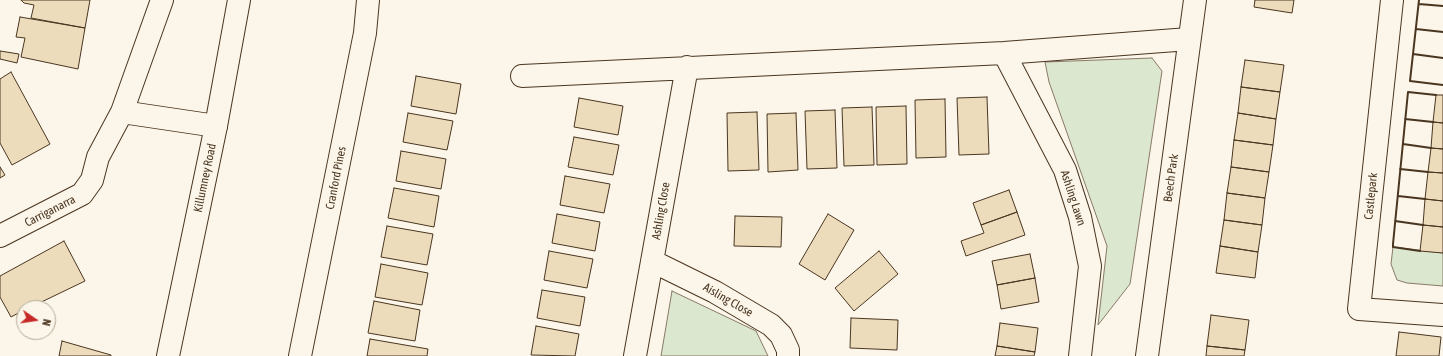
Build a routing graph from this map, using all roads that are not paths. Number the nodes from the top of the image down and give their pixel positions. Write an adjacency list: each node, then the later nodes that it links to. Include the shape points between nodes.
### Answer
1 (162, 0): 10 (street, Carriganarra)
2 (238, 0): 11 (street, Killumney Road)
3 (368, 0): 16 (street, Cranford Pines, via 365,33)
4 (1195, 0): 6 (street, Beech Park)
5 (1392, 0): 14 (street, Castlepark, via 1359,309)
6 (1189, 39): 7 (street); 20 (street, Beech Park)
7 (1004, 52): 8 (street); 19 (street, Ashling Lawn, via 1065,170 1080,217 1090,266)
8 (687, 67): 9 (street); 13 (street, Ashling Close)
9 (522, 76)
10 (122, 112): 11 (street); 12 (street, Carriganarra, via 98,157 92,180 82,194)
11 (216, 126): 15 (street, Killumney Road)
12 (0, 236)
13 (652, 261): 17 (street, Ashling Close); 18 (street, Aisling Close, via 715,292 771,325 781,335)
14 (1443, 316)
15 (168, 356)
16 (300, 356)
17 (635, 356)
18 (788, 356)
19 (1080, 356)
20 (1147, 356)

